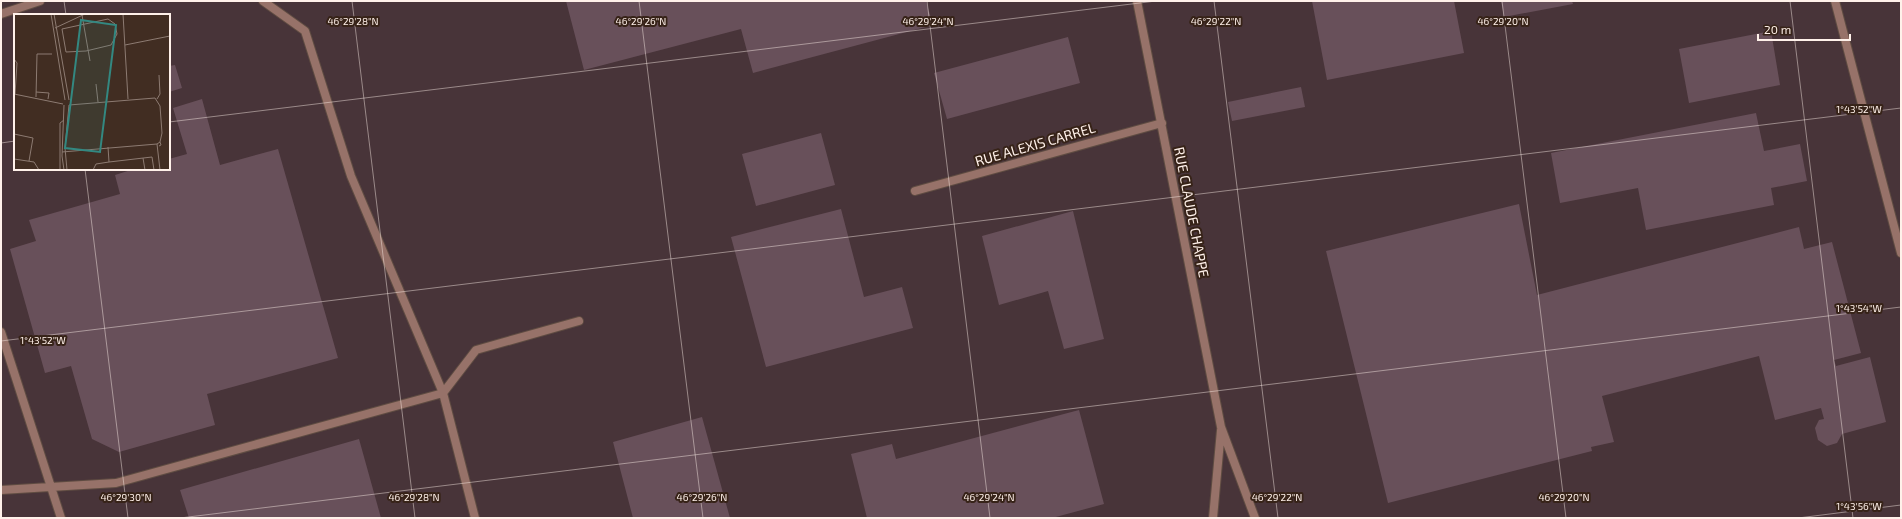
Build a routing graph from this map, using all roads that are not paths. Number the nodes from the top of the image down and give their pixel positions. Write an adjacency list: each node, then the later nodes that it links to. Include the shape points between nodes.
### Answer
1 (40, 1): 5 (street)
2 (263, 1): 11 (street, via 305,31 351,176)
3 (1138, 1): 6 (street, RUE CLAUDE CHAPPE)
4 (1835, 1): 8 (street)
5 (1, 14)
6 (1162, 123): 7 (street, RUE ALEXIS CARREL); 12 (street, RUE CLAUDE CHAPPE)
7 (915, 191)
8 (1901, 253)
9 (579, 321): 11 (street, via 476,350)
10 (1, 332): 13 (street)
11 (443, 393): 13 (street, via 116,483); 16 (street)
12 (1222, 427): 17 (street, RUE CLAUDE CHAPPE); 18 (street, RUE CLAUDE CHAPPE)
13 (50, 487): 14 (street); 15 (street)
14 (1, 490)
15 (61, 518)
16 (475, 518)
17 (1212, 518)
18 (1255, 518)

